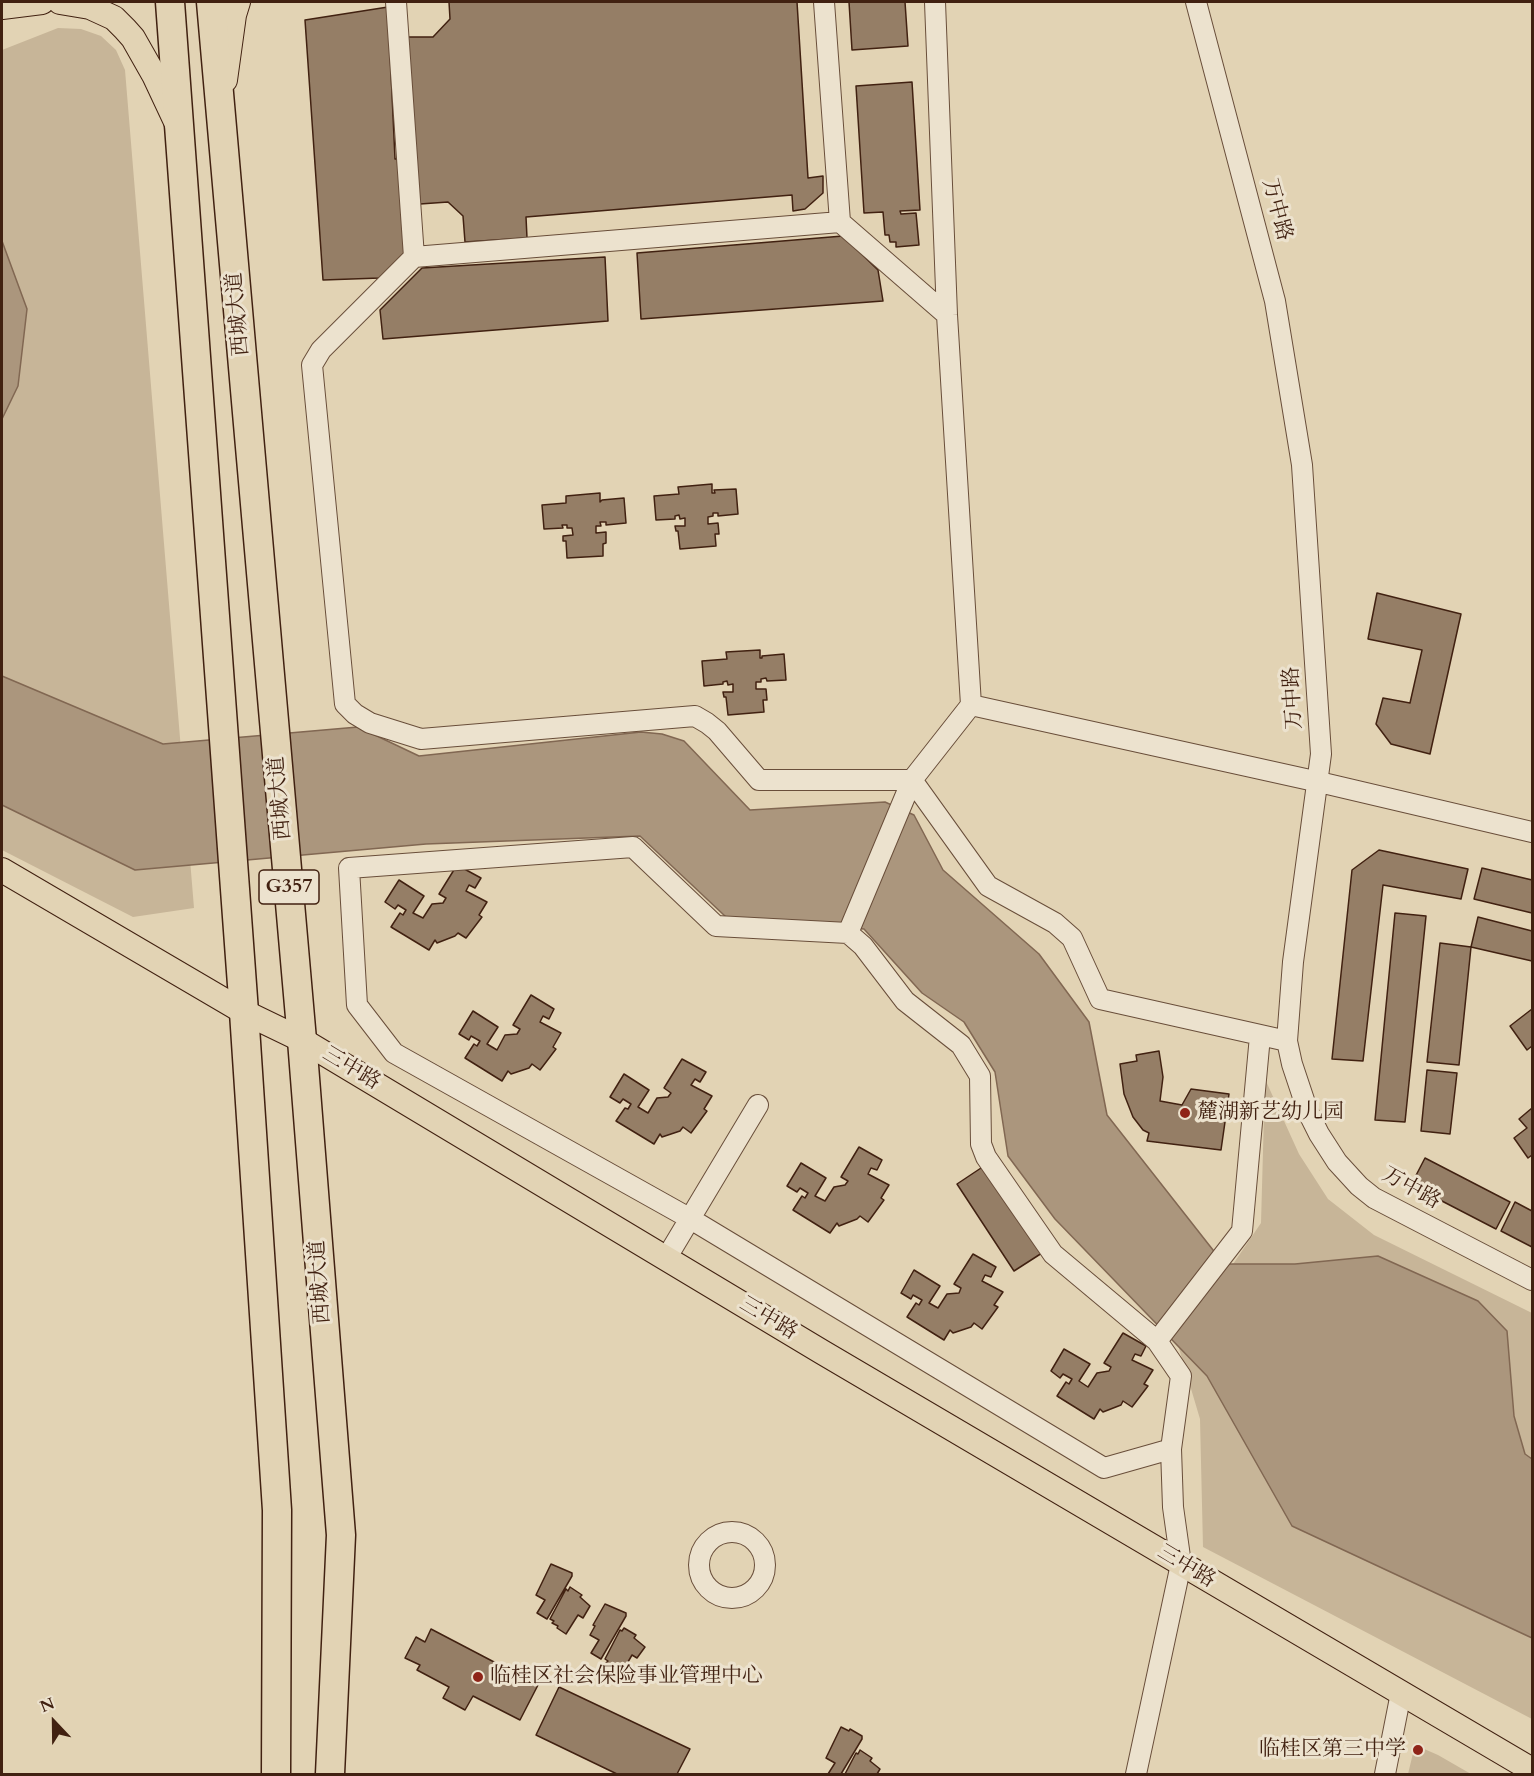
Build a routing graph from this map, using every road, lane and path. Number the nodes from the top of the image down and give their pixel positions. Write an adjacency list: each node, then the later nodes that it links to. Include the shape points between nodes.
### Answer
1 (10, 2): 11 (main road)
2 (42, 2): 11 (main road)
3 (60, 2): 13 (main road, via 90,7 114,18 125,29 154,75)
4 (170, 2): 13 (highway, G357)
5 (211, 2): 12 (highway, 西城大道 / G357)
6 (238, 2): 12 (main road)
7 (396, 2): 15 (street)
8 (824, 2): 14 (street)
9 (935, 2): 16 (street)
10 (1196, 2): 19 (street, 万中路, via 1275,301 1302,465 1320,731)
11 (2, 6)
12 (220, 109): 25 (highway, 西城大道 / G357)
13 (179, 129): 23 (highway, G357)
14 (840, 222): 15 (street); 16 (street)
15 (414, 257): 18 (street, via 321,350 312,365 345,704 370,723 421,739 695,716 717,731 759,780)
16 (947, 315): 17 (street)
17 (971, 705): 18 (street); 19 (street)
18 (912, 780): 22 (street); 24 (street, via 988,886 1055,923 1072,938 1100,999)
19 (1319, 782): 20 (street); 26 (street, 万中路, via 1293,962)
20 (1533, 832)
21 (2, 870): 23 (main road, 三中路)
22 (848, 933): 28 (street, via 716,926 633,847 349,867 357,1005 394,1053); 31 (street, via 863,946 905,1001 961,1045 980,1076 981,1144 986,1157 1053,1254)
23 (244, 1012): 25 (main road, 三中路); 36 (highway, G357, via 277,1510)
24 (1260, 1036): 26 (street); 31 (street, via 1242,1232)
25 (302, 1040): 29 (main road, 三中路); 37 (highway, 西城大道 / G357, via 341,1534)
26 (1287, 1041): 30 (street, 万中路, via 1312,1119 1338,1162 1359,1186 1374,1198)
27 (758, 1106): 28 (street)
28 (689, 1218): 29 (street); 32 (street, via 1104,1468)
29 (667, 1257): 33 (main road, 三中路)
30 (1533, 1280)
31 (1158, 1341): 32 (street, via 1181,1376)
32 (1171, 1449): 33 (street, via 1173,1507)
33 (1181, 1564): 34 (main road, 三中路); 38 (street)
34 (1401, 1693): 35 (main road, 三中路); 39 (street)
35 (1533, 1770)
36 (276, 1774)
37 (330, 1774)
38 (1136, 1774)
39 (1385, 1774)

